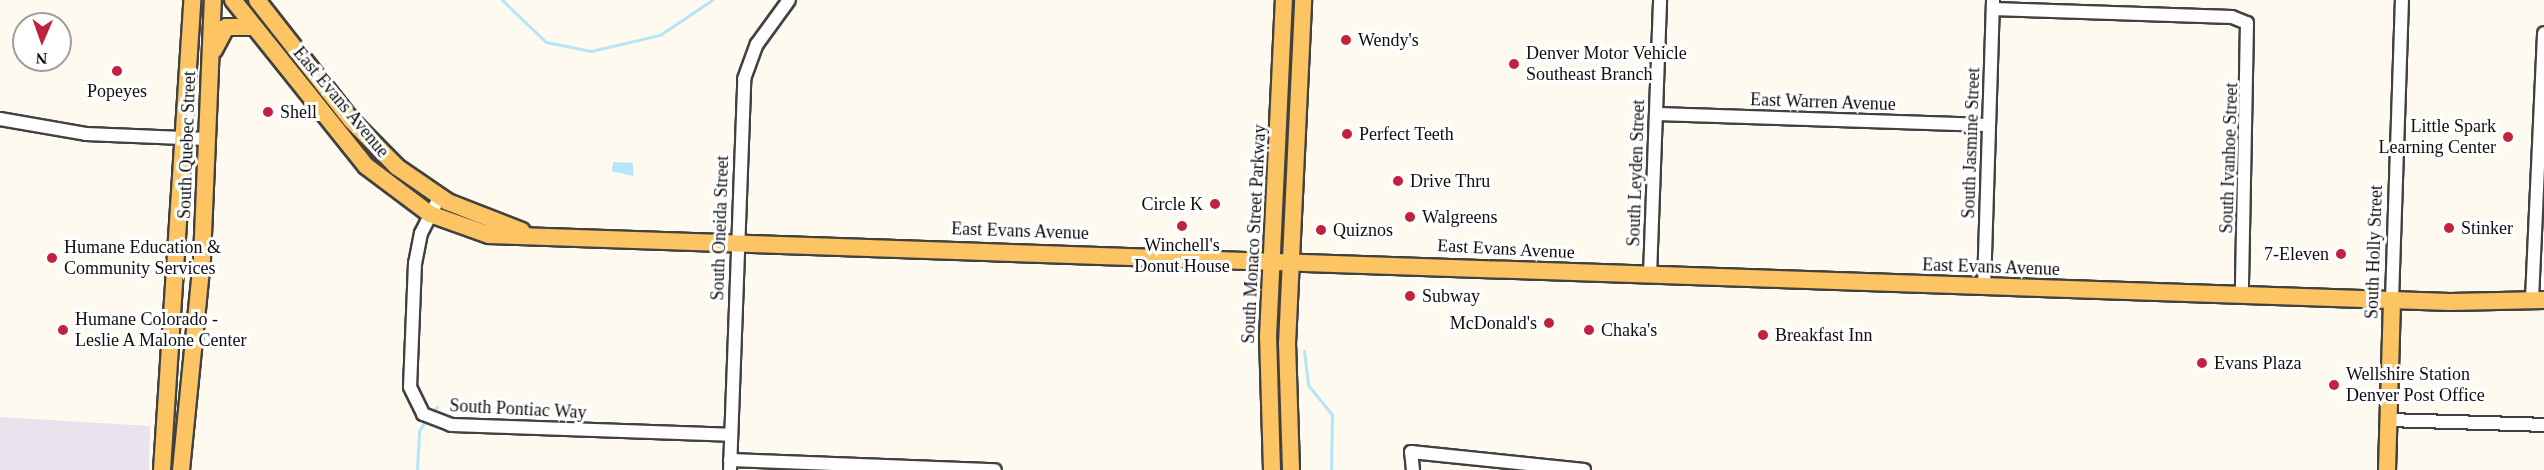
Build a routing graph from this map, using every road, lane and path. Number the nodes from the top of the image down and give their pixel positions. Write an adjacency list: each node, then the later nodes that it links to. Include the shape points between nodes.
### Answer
1 (192, 0): 17 (main road, South Quebec Street)
2 (213, 0): 13 (main road, South Quebec Street)
3 (233, 0): 11 (main road, East Evans Avenue)
4 (257, 0): 19 (main road, East Evans Avenue, via 361,133)
5 (789, 0): 22 (street, South Oneida Street, via 757,44 746,71)
6 (1284, 0): 23 (main road, South Monaco Street Parkway)
7 (1303, 0): 24 (main road, South Monaco Street Parkway)
8 (1660, 0): 14 (street, South Leyden Street)
9 (2402, 0): 28 (street, South Holly Street)
10 (1993, 4): 16 (street, South Jasmine Street); 27 (street, South Ivanhoe Street, via 2232,17 2247,23)
11 (253, 27): 13 (main road, via 240,23 223,30); 20 (main road, East Evans Avenue, via 360,160)
12 (2544, 33): 29 (street)
13 (209, 74): 18 (main road, South Quebec Street)
14 (1656, 114): 16 (street, East Warren Avenue); 25 (street, South Leyden Street)
15 (0, 119): 17 (street, via 86,134)
16 (1989, 125): 26 (street, South Jasmine Street)
17 (183, 138): 18 (street); 31 (main road, South Quebec Street)
18 (207, 139): 30 (main road, South Quebec Street)
19 (439, 198): 20 (street, South Pontiac Way); 21 (main road, East Evans Avenue)
20 (430, 214): 21 (main road, East Evans Avenue, via 482,234); 34 (street, South Pontiac Way, via 416,253 410,387 427,417 451,425)
21 (537, 235): 22 (main road, East Evans Avenue)
22 (738, 240): 23 (main road, East Evans Avenue); 34 (street, South Oneida Street)
23 (1272, 260): 24 (main road, East Evans Avenue); 42 (main road, South Monaco Street Parkway)
24 (1291, 260): 25 (main road, East Evans Avenue); 43 (main road, South Monaco Street Parkway)
25 (1650, 275): 26 (main road, East Evans Avenue)
26 (1984, 287): 27 (main road, East Evans Avenue)
27 (2242, 295): 28 (main road, East Evans Avenue)
28 (2392, 300): 29 (main road, East Evans Avenue); 32 (main road, South Holly Street)
29 (2540, 303)
30 (196, 316): 31 (main road, via 187,335); 35 (main road, South Quebec Street)
31 (167, 351): 35 (main road, via 176,363); 39 (main road, South Quebec Street)
32 (2388, 420): 33 (street); 46 (main road, South Holly Street)
33 (2544, 425)
34 (731, 435): 36 (street, South Oneida Street)
35 (182, 449): 40 (main road, South Quebec Street)
36 (730, 465): 38 (street)
37 (1539, 468): 44 (street, via 1411,452); 45 (street)
38 (907, 469): 41 (street)
39 (162, 470)
40 (181, 470)
41 (995, 470)
42 (1272, 470)
43 (1291, 470)
44 (1413, 470)
45 (1584, 470)
46 (2386, 470)

